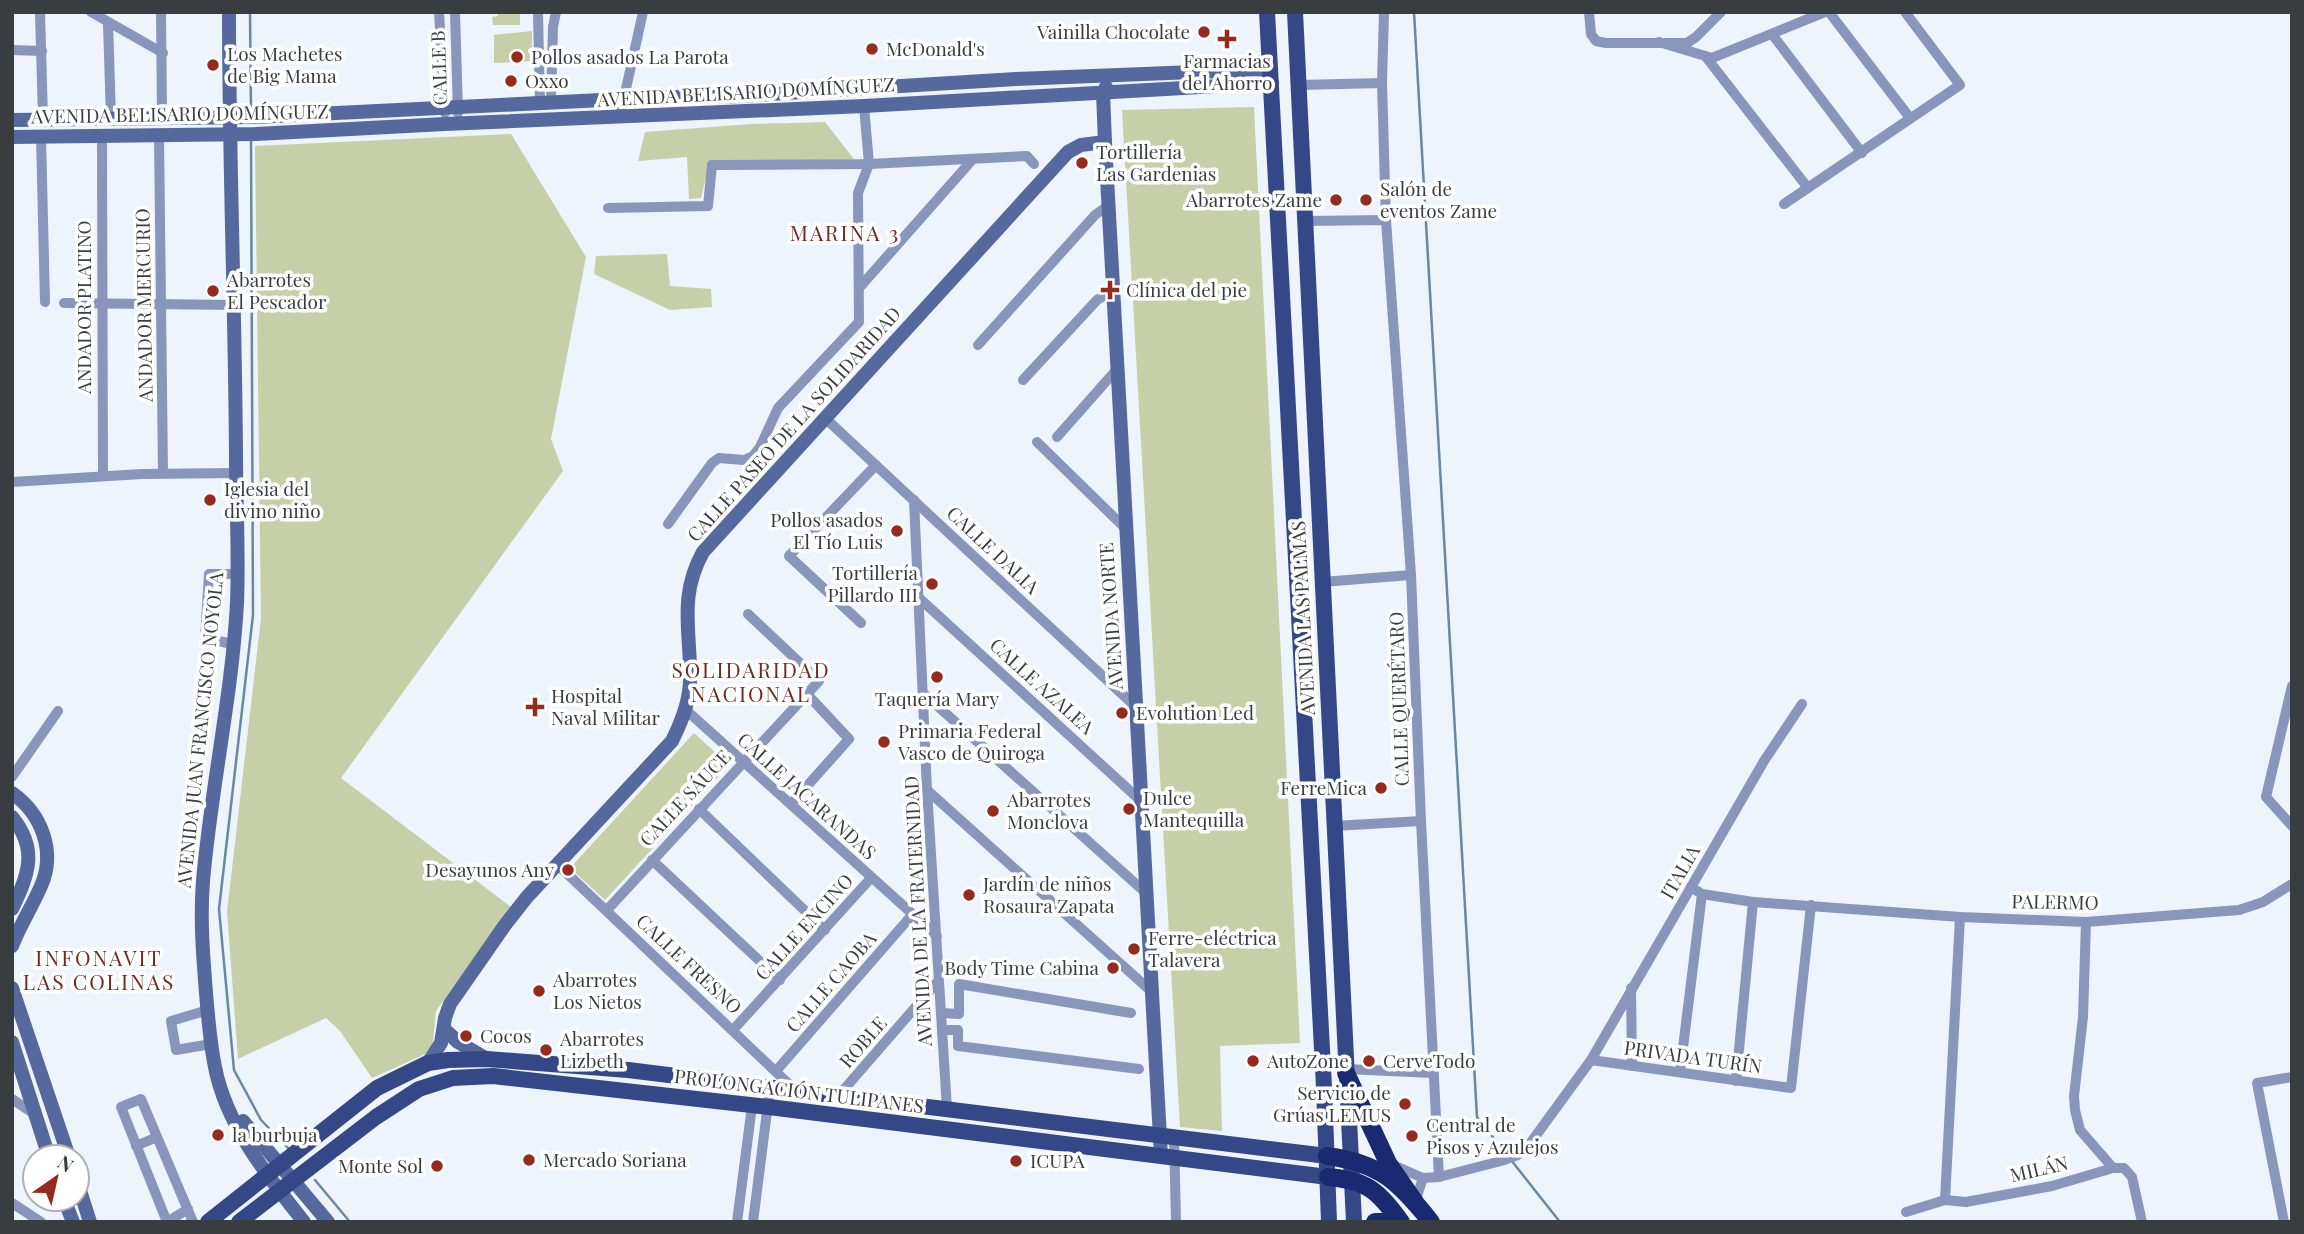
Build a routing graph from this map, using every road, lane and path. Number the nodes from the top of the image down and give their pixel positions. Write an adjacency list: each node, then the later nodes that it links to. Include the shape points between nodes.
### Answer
1 (40, 12): 23 (street)
2 (91, 12): 17 (street)
3 (161, 12): 24 (street)
4 (229, 12): 40 (street, AVENIDA JUAN FRANCISCO NOYOLA)
5 (439, 12): 36 (street)
6 (455, 12): 36 (street, CALLE B)
7 (538, 12): 18 (street)
8 (556, 12): 19 (street)
9 (643, 12): 33 (street)
10 (1267, 12): 28 (main road, AVENIDA LAS PALMAS)
11 (1295, 12): 30 (main road, AVENIDA LAS PALMAS)
12 (1384, 12): 29 (street, CALLE QUERÉTARO)
13 (1589, 12): 21 (street, via 1596,41)
14 (1720, 12): 21 (street, via 1687,43)
15 (1827, 12): 20 (street); 42 (street)
16 (1905, 12): 42 (street, via 1960,85)
17 (108, 23): 24 (street); 41 (street)
18 (539, 27): 19 (street); 34 (street)
19 (553, 27): 34 (street)
20 (1772, 34): 25 (street); 53 (street)
21 (1660, 42): 25 (street)
22 (12, 50): 23 (street)
23 (42, 51): 43 (street)
24 (163, 53): 39 (street)
25 (1706, 57): 57 (street)
26 (1216, 70): 27 (street, AVENIDA BELISARIO DOMÍNGUEZ); 28 (street, AVENIDA BELISARIO DOMÍNGUEZ); 31 (street)
27 (1111, 76): 32 (street, AVENIDA NORTE); 33 (street, AVENIDA BELISARIO DOMÍNGUEZ)
28 (1271, 76): 31 (street, AVENIDA BELISARIO DOMÍNGUEZ); 170 (main road, AVENIDA LAS PALMAS)
29 (1382, 83): 30 (street); 61 (street, CALLE QUERÉTARO)
30 (1298, 85): 62 (main road, AVENIDA LAS PALMAS)
31 (1217, 86): 32 (street, AVENIDA BELISARIO DOMÍNGUEZ)
32 (1103, 93): 35 (street, AVENIDA BELISARIO DOMÍNGUEZ); 52 (street, AVENIDA NORTE)
33 (624, 100): 34 (street, AVENIDA BELISARIO DOMÍNGUEZ); 38 (street)
34 (545, 104): 36 (street, AVENIDA BELISARIO DOMÍNGUEZ)
35 (864, 106): 38 (street, AVENIDA BELISARIO DOMÍNGUEZ); 55 (street)
36 (451, 107): 37 (street, AVENIDA BELISARIO DOMÍNGUEZ); 45 (street)
37 (275, 116): 40 (street, AVENIDA BELISARIO DOMÍNGUEZ); 46 (street)
38 (621, 116): 45 (street, AVENIDA BELISARIO DOMÍNGUEZ)
39 (162, 117): 40 (street, AVENIDA BELISARIO DOMÍNGUEZ); 41 (street, AVENIDA BELISARIO DOMÍNGUEZ)
40 (235, 117): 47 (street, AVENIDA JUAN FRANCISCO NOYOLA)
41 (111, 118): 43 (street, AVENIDA BELISARIO DOMÍNGUEZ)
42 (1910, 118): 53 (street)
43 (43, 119): 44 (street, AVENIDA BELISARIO DOMÍNGUEZ)
44 (12, 120)
45 (452, 123): 46 (street, AVENIDA BELISARIO DOMÍNGUEZ)
46 (274, 133): 47 (street, AVENIDA BELISARIO DOMÍNGUEZ)
47 (243, 135): 48 (street, AVENIDA BELISARIO DOMÍNGUEZ); 69 (street, AVENIDA JUAN FRANCISCO NOYOLA)
48 (159, 136): 51 (street, AVENIDA BELISARIO DOMÍNGUEZ); 68 (street, ANDADOR MERCURIO)
49 (12, 137): 50 (street, AVENIDA BELISARIO DOMÍNGUEZ)
50 (41, 137): 51 (street, AVENIDA BELISARIO DOMÍNGUEZ); 65 (street)
51 (102, 137): 67 (street, ANDADOR PLATINO)
52 (1105, 142): 59 (street, AVENIDA NORTE); 73 (street, CALLE PASEO DE LA SOLIDARIDAD, via 1068,152)
53 (1862, 153): 57 (street)
54 (973, 159): 55 (street); 56 (street, via 1027,156); 63 (street)
55 (869, 164): 60 (street, via 712,165 708,206); 63 (street, via 858,193)
56 (1034, 164)
57 (1808, 188): 58 (street)
58 (1784, 204)
59 (1109, 205): 64 (street, AVENIDA NORTE); 70 (street)
60 (608, 208)
61 (1386, 220): 62 (street); 85 (street, CALLE QUERÉTARO)
62 (1305, 221): 86 (main road, AVENIDA LAS PALMAS)
63 (860, 287): 82 (street, via 859,322 778,408 753,456 719,458 712,463)
64 (1113, 290): 71 (street, AVENIDA NORTE); 72 (street, via 1097,300)
65 (45, 302)
66 (64, 303): 67 (street)
67 (101, 303): 68 (street); 79 (street, ANDADOR PLATINO)
68 (161, 303): 69 (street); 77 (street, ANDADOR MERCURIO)
69 (235, 305): 78 (street, AVENIDA JUAN FRANCISCO NOYOLA)
70 (978, 345)
71 (1118, 368): 74 (street); 83 (street, AVENIDA NORTE)
72 (1023, 380)
73 (825, 418): 76 (street, CALLE DALIA); 96 (street, CALLE PASEO DE LA SOLIDARIDAD, via 710,543 695,567 686,601 690,679)
74 (1056, 437)
75 (1037, 442): 83 (street)
76 (876, 465): 81 (street, CALLE DALIA); 89 (street, via 789,556)
77 (163, 473): 78 (street); 79 (street)
78 (236, 473): 84 (street, AVENIDA JUAN FRANCISCO NOYOLA)
79 (103, 476): 80 (street)
80 (12, 482)
81 (914, 500): 87 (street, AVENIDA DE LA FRATERNIDAD); 95 (street, CALLE DALIA)
82 (668, 524)
83 (1125, 528): 95 (street, AVENIDA NORTE)
84 (236, 574): 90 (street, AVENIDA JUAN FRANCISCO NOYOLA); 90 (street, via 208,574 205,638)
85 (1412, 575): 86 (street); 106 (street, CALLE QUERÉTARO)
86 (1322, 582): 107 (main road, AVENIDA LAS PALMAS)
87 (918, 597): 92 (street, AVENIDA DE LA FRATERNIDAD); 102 (street, CALLE AZALEA)
88 (748, 614): 93 (street, CALLE SÁUCE, via 819,681)
89 (861, 623)
90 (232, 644): 131 (street, AVENIDA JUAN FRANCISCO NOYOLA, via 203,883 201,926)
91 (2292, 686): 108 (street, via 2266,797)
92 (923, 693): 100 (street, AVENIDA DE LA FRATERNIDAD); 114 (street)
93 (807, 694): 98 (street, CALLE SÁUCE); 103 (street, via 849,739)
94 (1802, 704): 113 (street, ITALIA)
95 (1136, 707): 102 (street, AVENIDA NORTE)
96 (686, 710): 98 (street, CALLE JACARANDAS); 110 (street, CALLE PASEO DE LA SOLIDARIDAD, via 664,752)
97 (58, 711): 99 (street)
98 (743, 762): 103 (street, CALLE JACARANDAS); 104 (street, CALLE SÁUCE)
99 (12, 778)
100 (927, 790): 124 (street, AVENIDA DE LA FRATERNIDAD); 129 (street)
101 (12, 793): 125 (street, via 40,821 47,861 43,883)
102 (1142, 801): 114 (street, AVENIDA NORTE)
103 (791, 804): 111 (street, CALLE JACARANDAS)
104 (699, 809): 109 (street, CALLE SÁUCE); 123 (street)
105 (12, 817): 117 (street, via 27,847 28,863 27,878)
106 (1421, 821): 107 (street); 149 (street, CALLE QUERÉTARO)
107 (1334, 826): 147 (main road, AVENIDA LAS PALMAS)
108 (2292, 826)
109 (652, 860): 119 (street, CALLE SÁUCE); 126 (street)
110 (558, 864): 119 (street, CALLE FRESNO); 135 (street, CALLE PASEO DE LA SOLIDARIDAD, via 505,925 450,1004)
111 (871, 878): 120 (street, CALLE JACARANDAS); 123 (street, CALLE ENCINO)
112 (2292, 884): 122 (street, PALERMO, via 2239,910)
113 (1691, 887): 115 (street); 128 (street, ITALIA)
114 (1146, 893): 129 (street, AVENIDA NORTE)
115 (1702, 894): 116 (street, PALERMO); 148 (street)
116 (1753, 902): 118 (street, PALERMO); 151 (street)
117 (13, 905)
118 (1811, 905): 121 (street, PALERMO); 151 (street, PRIVADA TURÍN, via 1791,1088)
119 (607, 910): 136 (street, CALLE FRESNO)
120 (912, 915): 124 (street, CALLE JACARANDAS); 146 (street, CALLE CAOBA)
121 (1960, 916): 122 (street, PALERMO); 181 (street)
122 (2086, 922): 173 (street, via 2075,1110 2080,1130)
123 (825, 930): 126 (street, CALLE ENCINO)
124 (937, 936): 127 (street, AVENIDA DE LA FRATERNIDAD)
125 (12, 946)
126 (780, 980): 136 (street, CALLE ENCINO)
127 (939, 980): 132 (street, AVENIDA DE LA FRATERNIDAD); 154 (street, ROBLE)
128 (1631, 988): 142 (street, ITALIA); 144 (street)
129 (1152, 992): 161 (street, AVENIDA NORTE)
130 (13, 996): 165 (street)
131 (208, 1010): 140 (street, AVENIDA JUAN FRANCISCO NOYOLA); 140 (street, via 171,1021 176,1050)
132 (942, 1013): 134 (street); 137 (street, AVENIDA DE LA FRATERNIDAD)
133 (1131, 1013): 134 (street, via 959,984)
134 (959, 1014): 138 (street)
135 (444, 1029): 141 (street, PROLONGACIÓN TULIPANES); 143 (street, CALLE PASEO DE LA SOLIDARIDAD)
136 (733, 1030): 146 (street, CALLE FRESNO)
137 (942, 1030): 138 (street); 158 (street, AVENIDA DE LA FRATERNIDAD)
138 (958, 1030): 145 (street, via 958,1046)
139 (12, 1042): 159 (street)
140 (211, 1044): 174 (street, AVENIDA JUAN FRANCISCO NOYOLA, via 223,1095)
141 (487, 1059): 143 (main road, PROLONGACIÓN TULIPANES); 152 (main road, PROLONGACIÓN TULIPANES)
142 (1591, 1060): 144 (street, PRIVADA TURÍN); 176 (street, ITALIA, via 1518,1155)
143 (428, 1063): 163 (main road, PROLONGACIÓN TULIPANES, via 377,1088)
144 (1632, 1066): 148 (street, PRIVADA TURÍN)
145 (1139, 1069)
146 (776, 1071): 153 (street, CALLE FRESNO)
147 (1346, 1071): 149 (street); 171 (main road, AVENIDA LAS PALMAS); 172 (highway)
148 (1680, 1072): 151 (street, PRIVADA TURÍN)
149 (1433, 1073): 176 (street, CALLE QUERÉTARO)
150 (2292, 1077): 203 (street, via 2257,1083)
151 (1737, 1081)
152 (771, 1087): 153 (main road, PROLONGACIÓN TULIPANES); 157 (street)
153 (794, 1089): 154 (main road, PROLONGACIÓN TULIPANES)
154 (840, 1094): 158 (main road, PROLONGACIÓN TULIPANES)
155 (12, 1099): 159 (street)
156 (752, 1106): 157 (main road, PROLONGACIÓN TULIPANES); 168 (main road, PROLONGACIÓN TULIPANES, via 493,1076 453,1078 419,1089); 193 (street)
157 (769, 1107): 166 (main road, PROLONGACIÓN TULIPANES); 194 (street)
158 (947, 1109): 160 (main road, PROLONGACIÓN TULIPANES)
159 (33, 1113): 164 (street)
160 (1054, 1122): 161 (main road, PROLONGACIÓN TULIPANES); 166 (main road)
161 (1167, 1136): 169 (street, AVENIDA NORTE); 170 (main road, PROLONGACIÓN TULIPANES)
162 (157, 1137): 167 (street); 167 (street, via 141,1099 121,1107); 184 (street)
163 (313, 1139): 168 (main road); 174 (main road, PROLONGACIÓN TULIPANES)
164 (44, 1143)
165 (64, 1143)
166 (1053, 1143): 169 (main road, PROLONGACIÓN TULIPANES)
167 (136, 1146): 187 (street)
168 (327, 1156): 179 (main road, PROLONGACIÓN TULIPANES)
169 (1168, 1156): 175 (main road, PROLONGACIÓN TULIPANES); 195 (street)
170 (1327, 1156): 171 (highway); 175 (main road, AVENIDA LAS PALMAS)
171 (1350, 1159): 178 (main road, AVENIDA LAS PALMAS); 182 (highway, via 1381,1171)
172 (1388, 1163): 177 (street); 182 (highway)
173 (2113, 1168): 181 (street, MILÁN, via 2052,1186 1966,1202); 202 (street, via 2124,1168 2132,1177)
174 (273, 1170): 179 (street); 180 (street); 189 (main road, PROLONGACIÓN TULIPANES)
175 (1328, 1177): 178 (highway); 196 (main road, AVENIDA LAS PALMAS)
176 (1439, 1177): 177 (street)
177 (1423, 1178): 182 (street)
178 (1351, 1179): 197 (main road, AVENIDA LAS PALMAS); 200 (highway, via 1383,1197)
179 (294, 1180): 180 (main road, PROLONGACIÓN TULIPANES); 192 (street)
180 (279, 1191): 190 (main road, PROLONGACIÓN TULIPANES); 191 (street)
181 (1945, 1200): 185 (street, MILÁN)
182 (1415, 1202): 201 (highway)
183 (12, 1203): 186 (street)
184 (188, 1209): 187 (street); 188 (street)
185 (1906, 1212)
186 (41, 1222)
187 (167, 1222)
188 (193, 1222)
189 (208, 1222)
190 (239, 1222)
191 (304, 1222)
192 (328, 1222)
193 (737, 1222)
194 (753, 1222)
195 (1176, 1222)
196 (1329, 1222)
197 (1354, 1222)
198 (1375, 1222): 199 (highway)
199 (1393, 1222)
200 (1401, 1222)
201 (1431, 1222)
202 (2141, 1222)
203 (2284, 1222)

